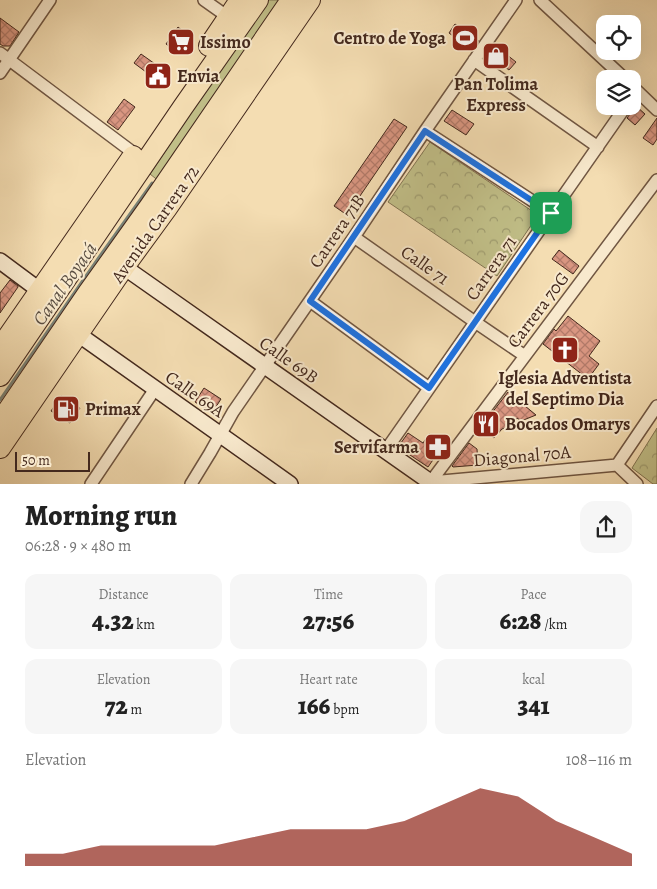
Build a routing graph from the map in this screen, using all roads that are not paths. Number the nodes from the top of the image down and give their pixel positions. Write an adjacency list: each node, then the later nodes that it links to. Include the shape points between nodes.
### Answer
1 (50, 0): 12 (street)
2 (204, 0): 9 (street)
3 (240, 0): 9 (highway)
4 (258, 0): 27 (highway)
5 (291, 0): 11 (highway, Avenida Carrera 72)
6 (310, 0): 10 (highway, Avenida Carrera 72)
7 (516, 0): 13 (street, Carrera 71B)
8 (540, 0): 14 (street)
9 (228, 17): 21 (highway)
10 (296, 20): 11 (highway); 29 (highway, Avenida Carrera 72)
11 (259, 47): 25 (highway, Avenida Carrera 72)
12 (4, 56): 15 (street); 21 (street)
13 (474, 60): 19 (street, Carrera 71B); 20 (street)
14 (614, 70)
15 (0, 73)
16 (641, 97): 17 (street)
17 (657, 110)
18 (620, 115): 20 (street, Carrera 71)
19 (425, 131): 24 (street); 26 (street, Carrera 71B)
20 (598, 147): 24 (street, Carrera 71)
21 (135, 154): 23 (highway)
22 (657, 180): 35 (street, Carrera 70G)
23 (94, 213): 27 (highway); 30 (highway)
24 (551, 213): 32 (street, Carrera 71)
25 (128, 236): 29 (highway); 41 (highway, Avenida Carrera 72)
26 (354, 237): 31 (street, Carrera 71B); 32 (street, Calle 71)
27 (84, 253): 37 (highway)
28 (0, 261): 30 (street)
29 (124, 267): 33 (highway, Avenida Carrera 72); 36 (street, Calle 69B)
30 (39, 290): 34 (highway)
31 (310, 301): 36 (street, Carrera 71B); 38 (street)
32 (475, 322): 35 (street, Calle 71); 38 (street, Carrera 71)
33 (78, 334): 39 (street, Calle 69A); 43 (highway, Avenida Carrera 72)
34 (0, 348)
35 (525, 356): 47 (street, Carrera 70G)
36 (265, 366): 42 (street, Carrera 71B); 44 (street, Calle 69B)
37 (0, 376)
38 (429, 388): 44 (street, Carrera 71)
39 (155, 389): 42 (street, Calle 69A); 48 (street)
40 (657, 406): 45 (street)
41 (0, 422)
42 (220, 435): 46 (street, Calle 69A); 49 (street, Carrera 71B)
43 (0, 448)
44 (386, 450): 47 (street, Calle 69B)
45 (617, 465): 47 (street, Diagonal 70A); 50 (street)
46 (279, 481)
47 (431, 483)
48 (91, 484)
49 (191, 484)
50 (637, 484)

